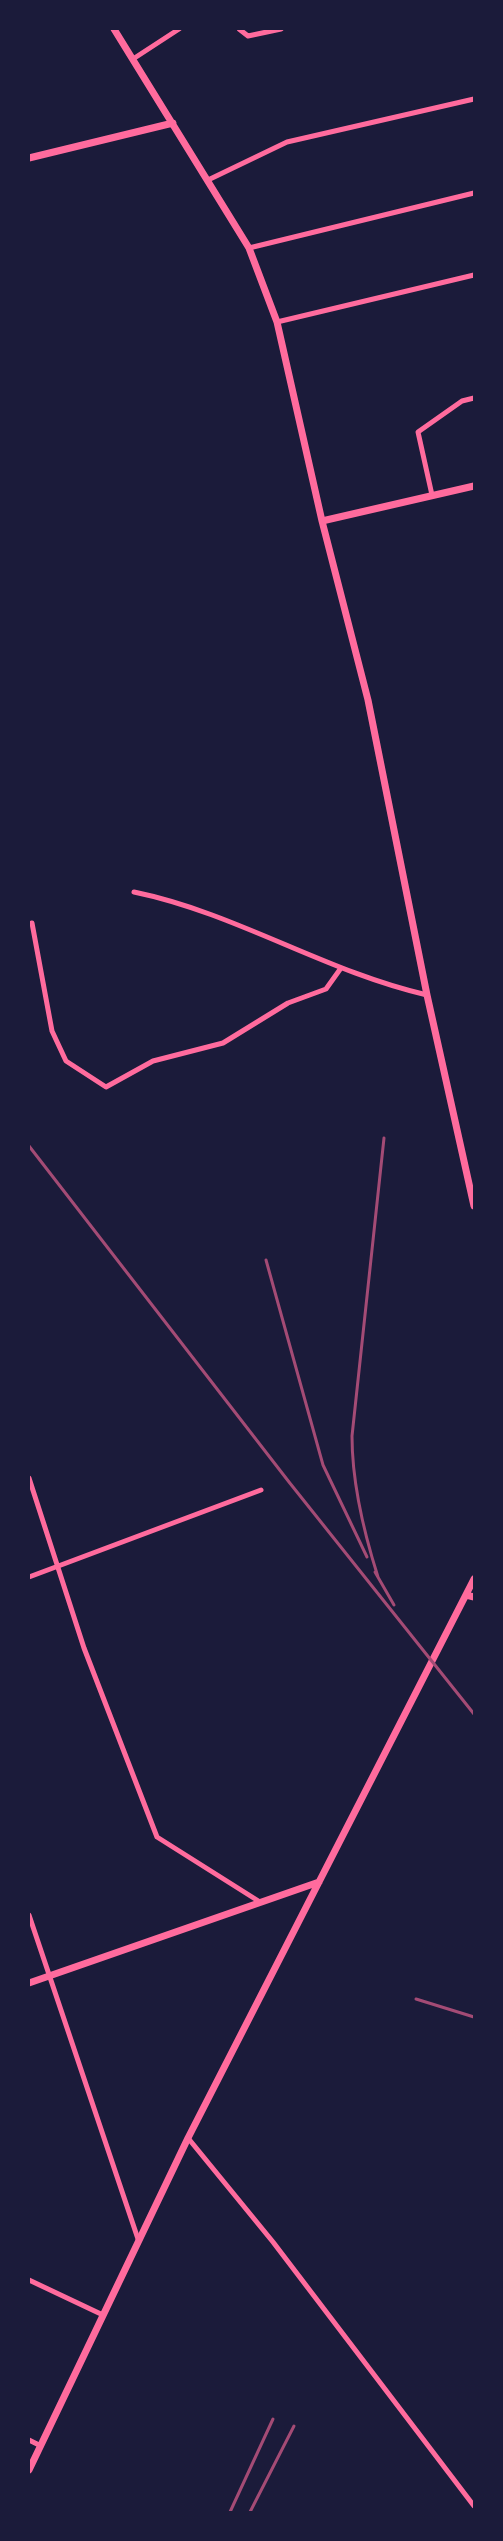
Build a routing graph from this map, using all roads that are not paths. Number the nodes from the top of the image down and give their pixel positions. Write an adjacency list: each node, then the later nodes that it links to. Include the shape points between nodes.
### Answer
1 (114, 29): 5 (street)
2 (179, 29): 5 (street)
3 (239, 29): 4 (street, via 248,36)
4 (281, 29)
5 (133, 59): 7 (street)
6 (474, 99): 9 (street, via 286,142)
7 (173, 123): 8 (street); 9 (street)
8 (29, 158)
9 (208, 180): 11 (street)
10 (474, 193): 11 (street)
11 (248, 248): 13 (street)
12 (474, 275): 13 (street)
13 (277, 322): 17 (street)
14 (474, 398): 16 (street, via 462,401 418,432)
15 (474, 486): 16 (street)
16 (432, 496): 17 (street)
17 (322, 521): 21 (street, via 368,700)
18 (134, 892): 20 (street, via 168,899)
19 (32, 923): 20 (street, via 52,1031 62,1054 66,1061 106,1087 153,1061 223,1043 288,1002 326,989)
20 (340, 968): 21 (street)
21 (427, 995): 22 (street)
22 (474, 1206)
23 (29, 1478): 25 (street)
24 (261, 1490): 25 (street)
25 (58, 1566): 26 (street); 31 (street, via 84,1648 157,1837)
26 (29, 1577)
27 (474, 1579): 28 (street)
28 (466, 1595): 29 (street); 30 (street)
29 (474, 1597)
30 (319, 1882): 31 (street); 35 (street)
31 (260, 1902): 33 (street)
32 (29, 1915): 33 (street)
33 (49, 1976): 34 (street); 36 (street)
34 (29, 1983)
35 (188, 2138): 36 (street); 42 (street, via 273,2242)
36 (138, 2239): 38 (street)
37 (29, 2280): 38 (street)
38 (103, 2315): 40 (street)
39 (29, 2440): 40 (street)
40 (41, 2446): 41 (street)
41 (29, 2470)
42 (474, 2506)

